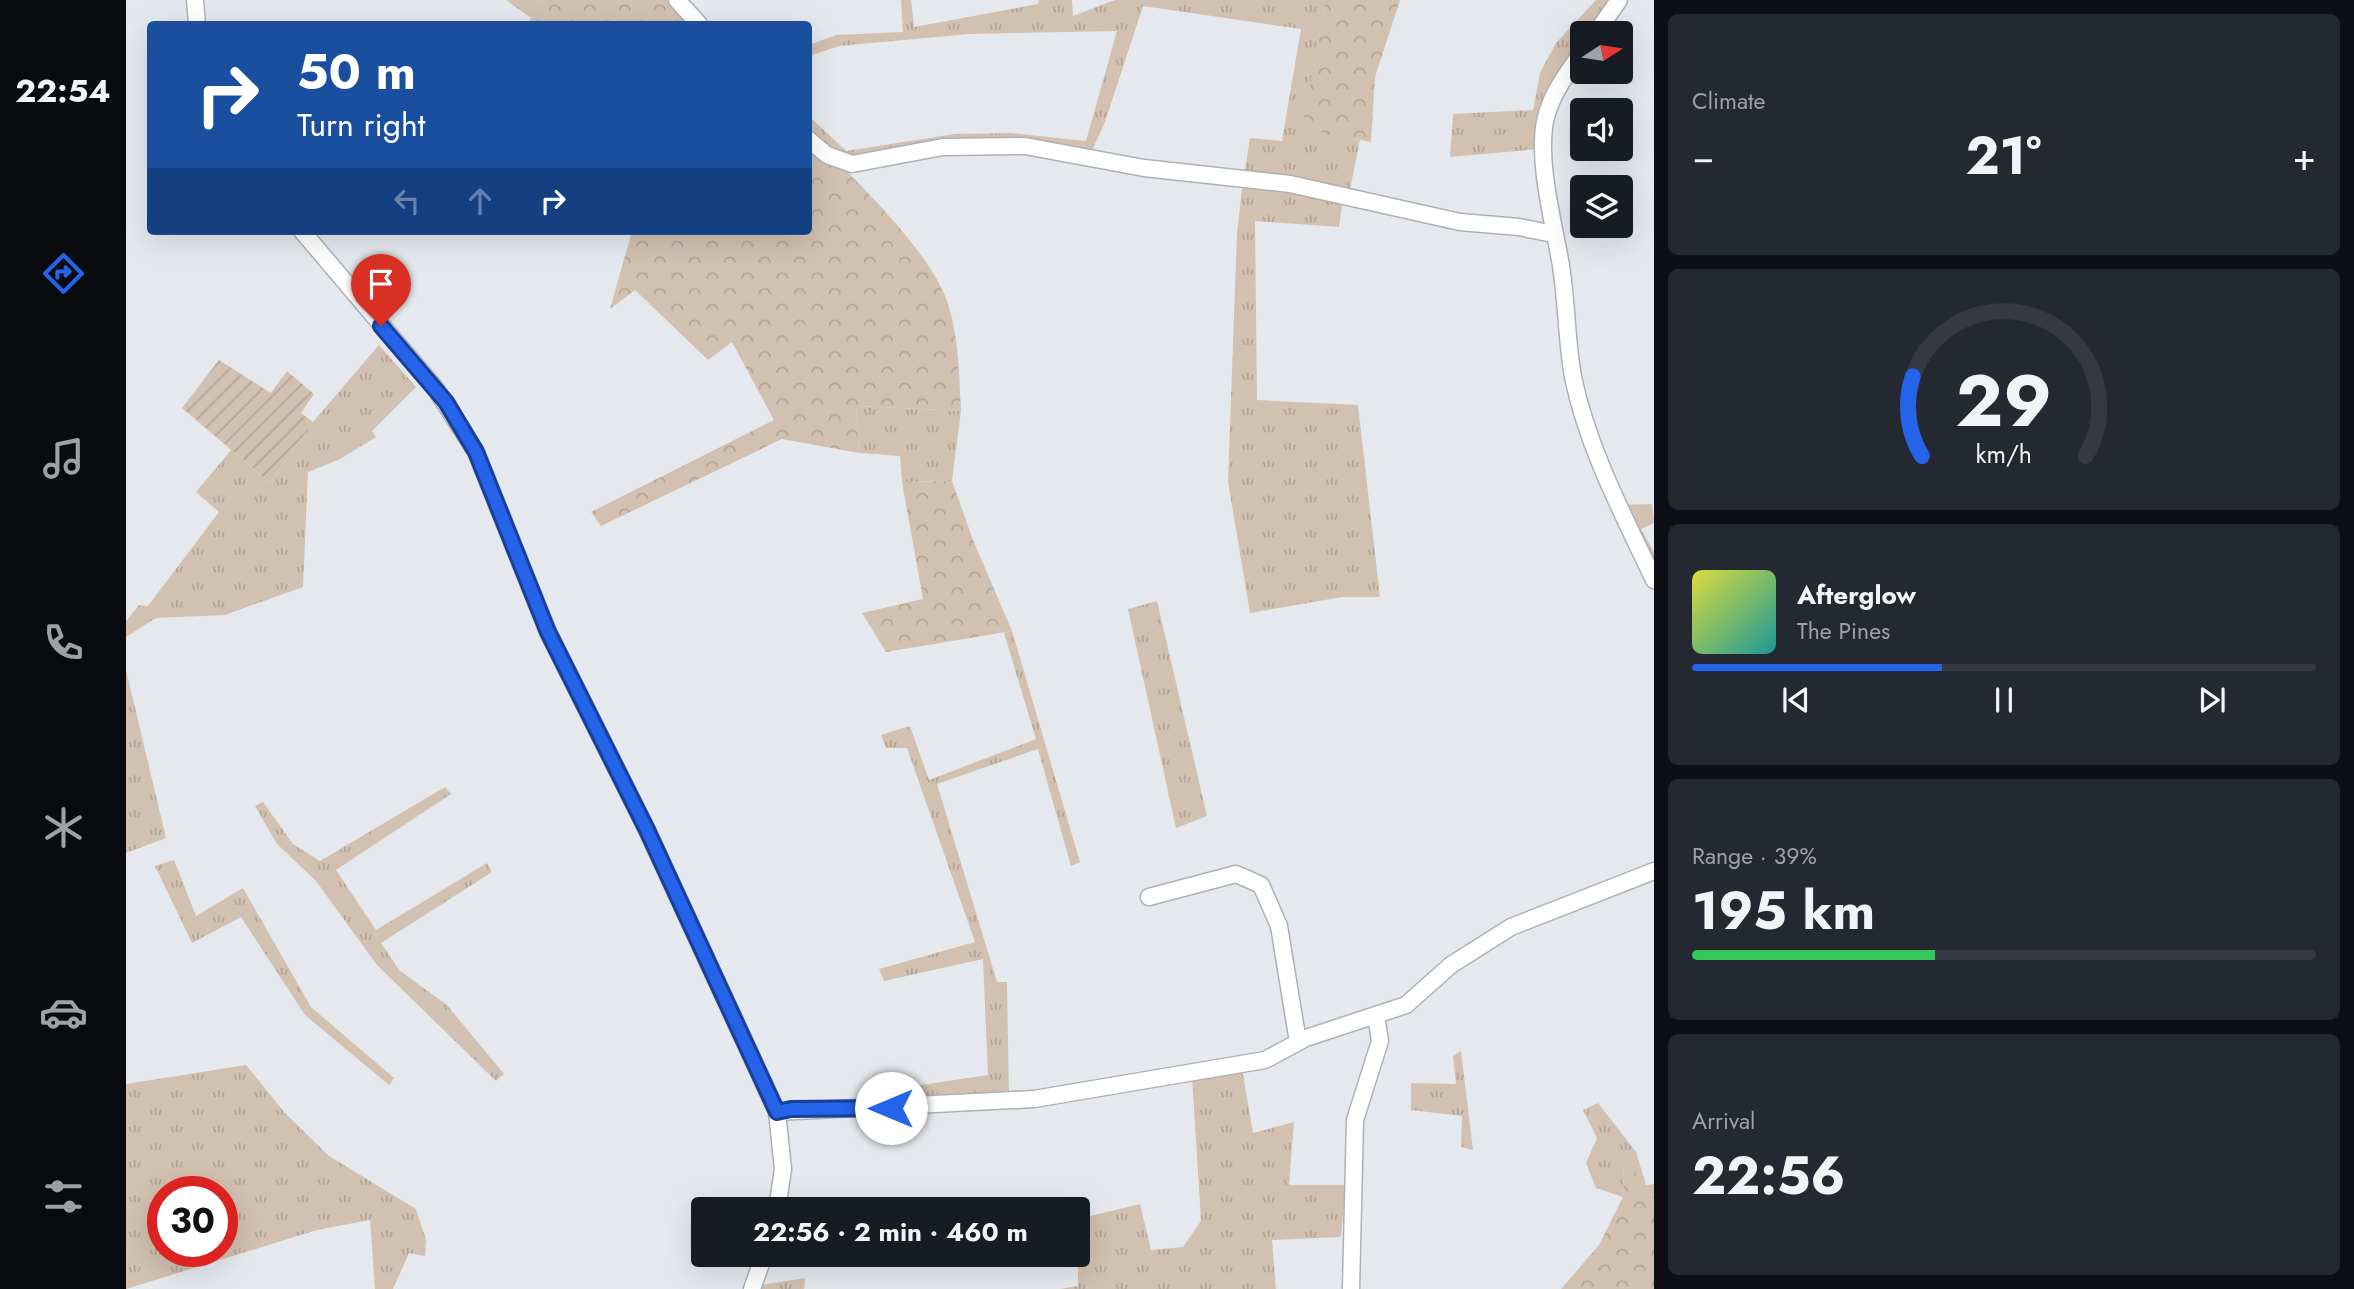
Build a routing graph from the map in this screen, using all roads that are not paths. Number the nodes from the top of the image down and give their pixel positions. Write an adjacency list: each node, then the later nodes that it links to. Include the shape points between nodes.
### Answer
1 (195, 0): 4 (street)
2 (677, 0): 5 (street)
3 (1619, 0): 6 (street)
4 (197, 21)
5 (696, 21)
6 (1604, 21)
7 (1570, 70): 9 (street, via 1546,118)
8 (812, 142): 9 (street, via 827,155 852,164 943,147 1025,146 1144,168 1290,184 1460,222)
9 (1553, 234): 11 (street, via 1567,345 1587,428)
10 (305, 235): 16 (street, via 435,388 476,452 548,632 642,819)
11 (1654, 580)
12 (1654, 871): 14 (street, via 1511,927 1451,965 1406,1005)
13 (1149, 897): 15 (street, via 1236,874 1261,885 1279,926)
14 (1376, 1016): 15 (street); 20 (street, via 1380,1041 1355,1121)
15 (1298, 1042): 16 (street, via 1250,1064 1034,1099)
16 (777, 1112): 17 (street, via 783,1170)
17 (779, 1197)
18 (760, 1267): 19 (street)
19 (752, 1289)
20 (1351, 1289)

